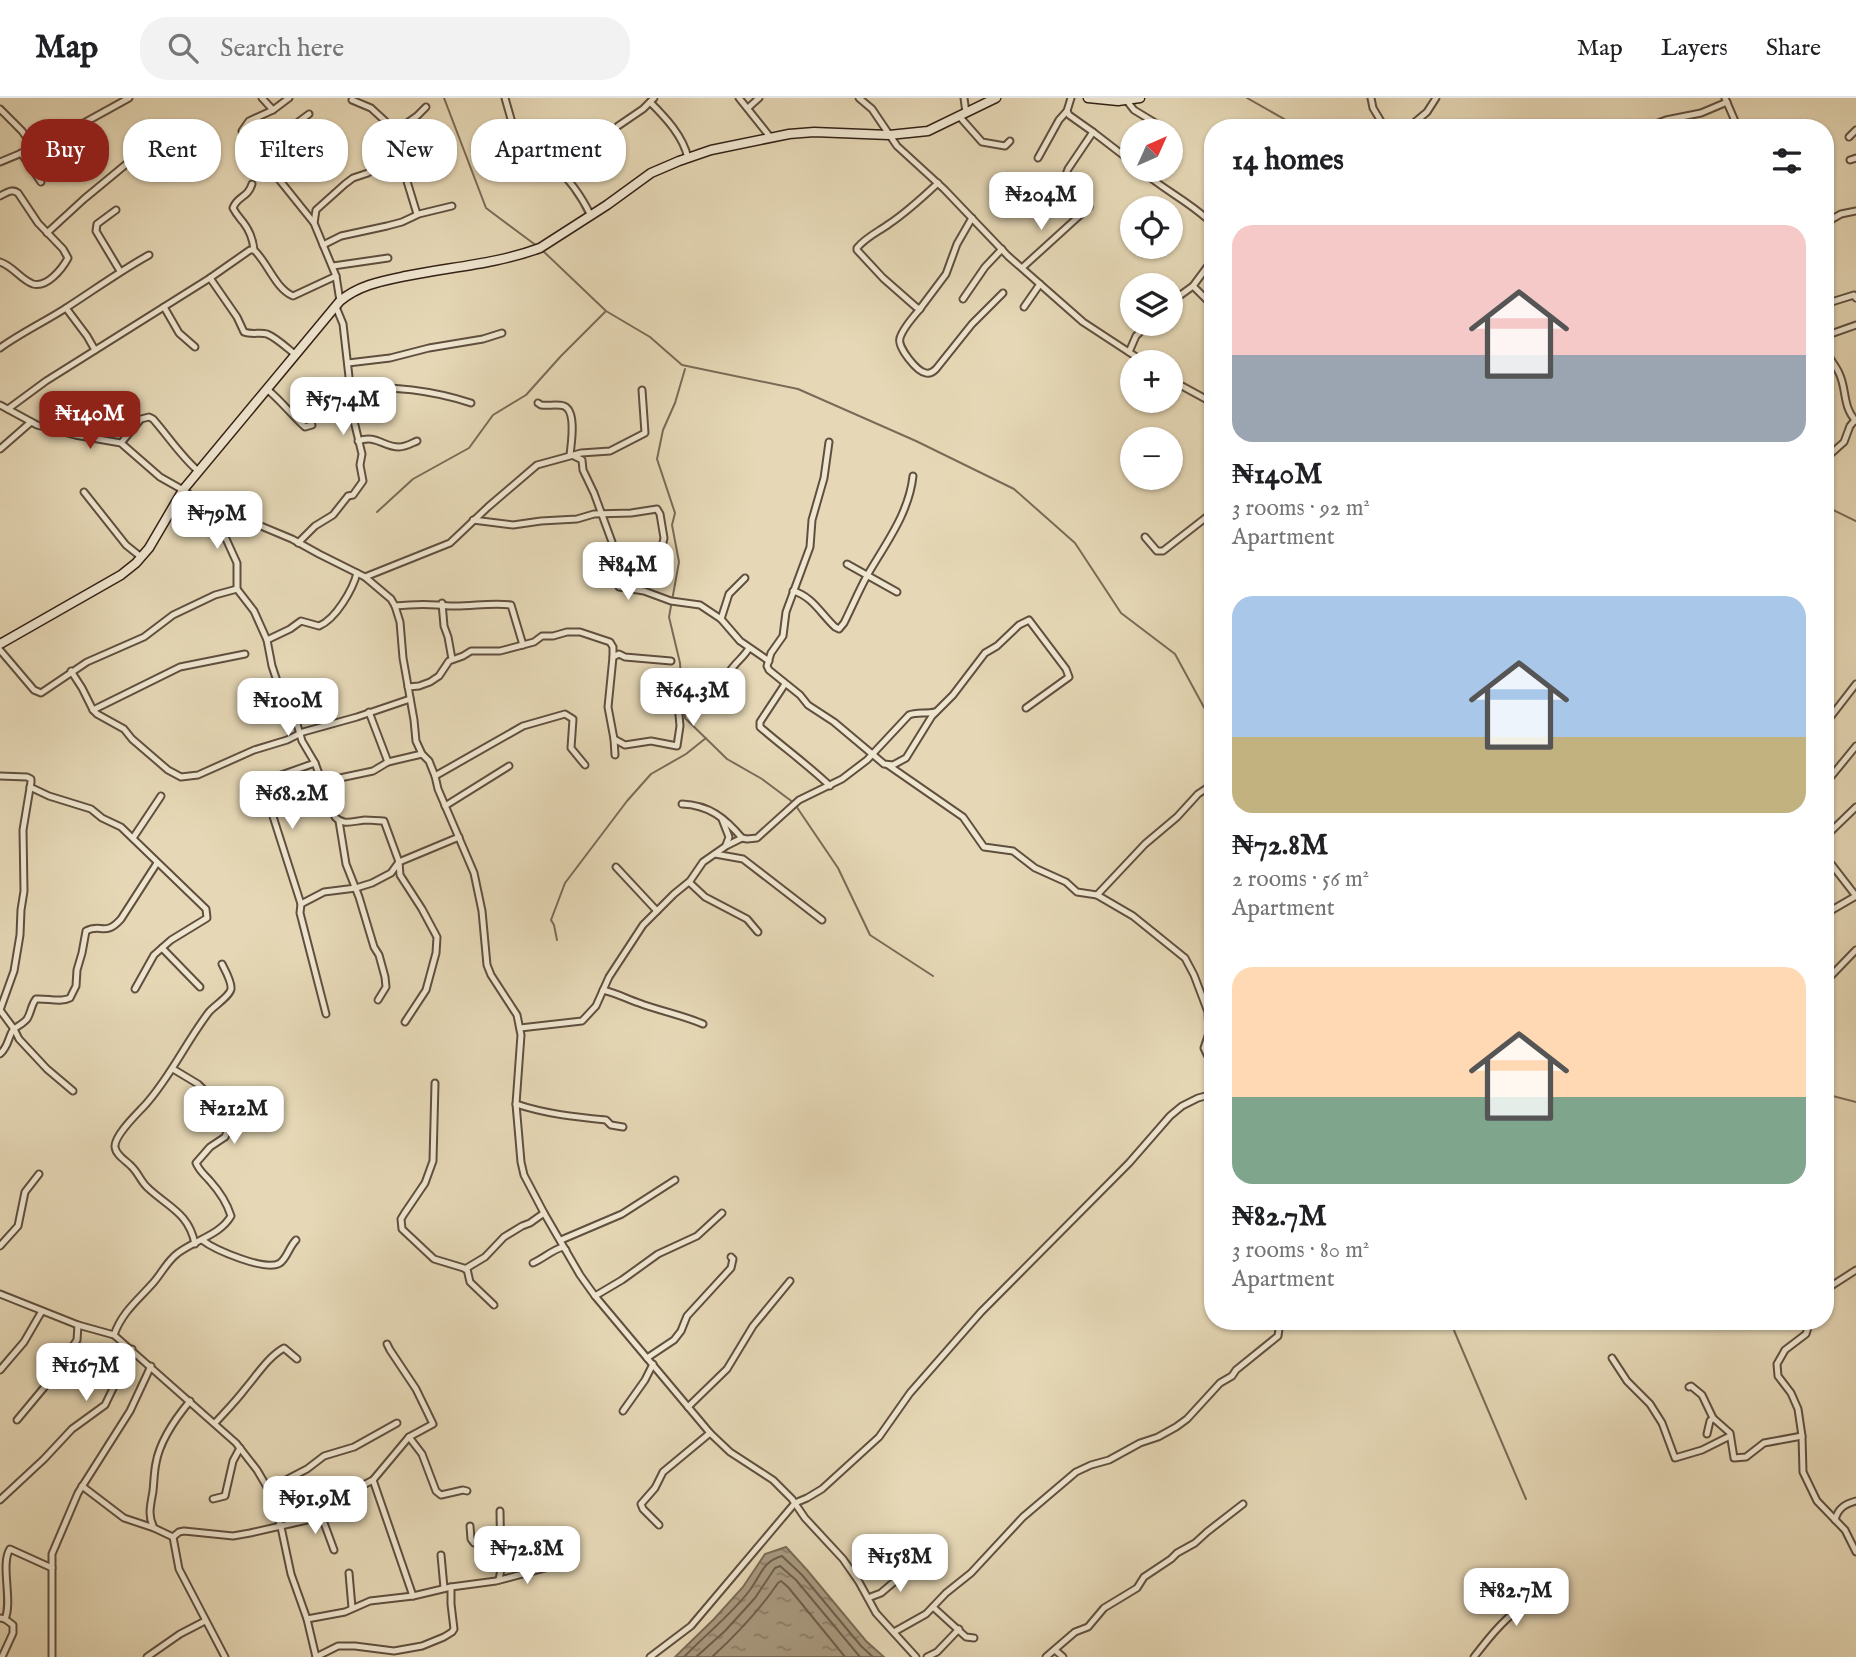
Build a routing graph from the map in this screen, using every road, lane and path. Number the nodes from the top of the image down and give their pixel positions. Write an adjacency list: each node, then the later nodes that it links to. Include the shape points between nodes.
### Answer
1 (129, 98): 27 (street)
2 (262, 98): 23 (street)
3 (289, 98): 23 (street)
4 (739, 98): 21 (street)
5 (759, 98): 21 (street)
6 (859, 98): 41 (street)
7 (964, 98): 26 (street)
8 (996, 98): 26 (main road)
9 (1072, 98): 24 (street)
10 (1088, 98): 11 (main road)
11 (1094, 98): 16 (main road)
12 (1140, 98): 16 (main road)
13 (1371, 98): 33 (street)
14 (1436, 98): 34 (street)
15 (507, 99): 62 (street, via 527,162 551,166 562,175)
16 (1127, 99): 32 (street)
17 (352, 100): 30 (street)
18 (652, 100): 37 (street); 47 (street, via 686,147)
19 (1726, 100): 35 (street, via 1701,113); 36 (street)
20 (426, 107): 31 (street)
21 (748, 108): 43 (street)
22 (0, 110): 38 (street)
23 (273, 110): 28 (street)
24 (1067, 111): 40 (street); 48 (street)
25 (309, 114): 29 (street)
26 (962, 114): 41 (main road, via 928,131); 44 (street, via 982,142 1001,147)
27 (91, 119)
28 (253, 119)
29 (302, 119)
30 (383, 119)
31 (412, 119)
32 (1149, 119)
33 (1380, 119)
34 (1419, 119)
35 (1671, 119)
36 (1734, 119)
37 (626, 120)
38 (21, 130)
39 (1856, 130): 42 (street)
40 (1093, 132): 46 (street); 75 (street, via 1064,180 1089,208)
41 (889, 135): 43 (main road, via 814,132); 55 (street)
42 (1849, 137)
43 (771, 138): 47 (main road)
44 (1010, 141)
45 (21, 153): 49 (street)
46 (1120, 153)
47 (688, 158): 62 (main road, via 651,173)
48 (1038, 158)
49 (0, 162)
50 (123, 167): 67 (street)
51 (362, 175): 66 (street, via 318,207)
52 (282, 182): 66 (street)
53 (407, 182): 61 (street)
54 (1155, 182): 63 (street)
55 (938, 183): 64 (street); 92 (street, via 857,248)
56 (252, 184): 70 (street, via 233,208 252,237)
57 (0, 197): 67 (street, via 15,191)
58 (452, 206): 61 (street)
59 (116, 210): 76 (street, via 97,224 96,231)
60 (1856, 211): 65 (street)
61 (417, 215): 68 (street)
62 (591, 216): 88 (main road, via 527,253 364,286)
63 (1204, 216)
64 (972, 218): 69 (street); 92 (street, via 946,274)
65 (1834, 218)
66 (314, 223): 68 (street)
67 (47, 233): 73 (street, via 68,258 48,281 34,284)
68 (323, 244): 74 (street)
69 (1002, 249): 75 (street); 85 (street)
70 (254, 250): 78 (street, via 293,296); 79 (street)
71 (149, 255): 76 (street)
72 (388, 258): 74 (street)
73 (0, 262)
74 (333, 266): 78 (street)
75 (1023, 267): 80 (street)
76 (120, 271): 91 (street)
77 (1204, 271): 81 (street)
78 (336, 276): 88 (street)
79 (210, 278): 89 (street); 100 (street, via 244,332 270,335)
80 (1040, 284): 90 (street); 98 (street, via 1083,322)
81 (1193, 286): 83 (street); 84 (street)
82 (1003, 293): 92 (street, via 930,373 920,370 900,347 900,338)
83 (1183, 293)
84 (1204, 297)
85 (963, 299)
86 (1856, 299): 87 (street, via 1854,295)
87 (1834, 301)
88 (338, 304): 100 (main road); 101 (street)
89 (164, 307): 96 (street, via 179,333); 99 (street)
90 (1024, 307)
91 (66, 308): 97 (street); 99 (street)
92 (920, 309)
93 (1856, 325): 95 (street)
94 (502, 333): 101 (street)
95 (1834, 333)
96 (195, 347)
97 (0, 348)
98 (1126, 350)
99 (95, 351): 111 (street)
100 (296, 355): 104 (main road)
101 (348, 363): 106 (street)
102 (1834, 367): 112 (street)
103 (1183, 387): 107 (street)
104 (268, 390): 114 (street, via 301,424); 122 (main road)
105 (642, 390): 121 (street, via 645,433 610,451)
106 (351, 391): 108 (street, via 422,391); 115 (street)
107 (1204, 398)
108 (471, 403)
109 (538, 403): 121 (street, via 568,410 572,421)
110 (0, 405): 111 (street)
111 (8, 409): 113 (street)
112 (1856, 421): 120 (street)
113 (31, 422): 118 (street); 119 (street)
114 (312, 425)
115 (358, 441): 116 (street, via 366,437 400,447); 131 (street, via 362,484)
116 (417, 441)
117 (829, 442): 140 (street, via 810,547)
118 (121, 443): 122 (street, via 141,419 149,417); 124 (street, via 160,477)
119 (0, 449)
120 (1834, 451)
121 (570, 455): 127 (street, via 582,460); 129 (street, via 534,467)
122 (201, 470): 124 (main road)
123 (914, 476): 136 (street, via 892,537)
124 (183, 490): 126 (street); 132 (main road)
125 (84, 492): 132 (street)
126 (211, 506): 131 (street); 139 (street, via 237,563)
127 (602, 514): 129 (street, via 513,524); 134 (street, via 658,510 664,540); 144 (street, via 619,587 700,605)
128 (1204, 519): 130 (street, via 1163,551 1157,551)
129 (473, 520): 137 (street, via 447,545)
130 (1145, 537)
131 (298, 544): 135 (street)
132 (141, 557): 146 (main road, via 121,575)
133 (848, 564): 136 (street)
134 (657, 570)
135 (357, 573): 137 (street); 145 (street, via 329,621 319,626 301,621)
136 (867, 575): 140 (street, via 839,629 803,593); 141 (street)
137 (365, 577): 143 (street)
138 (746, 578): 144 (street, via 729,594)
139 (237, 589): 145 (street); 155 (street, via 173,615 144,636)
140 (793, 591): 154 (street, via 783,636)
141 (897, 592)
142 (442, 603): 143 (street); 147 (street, via 511,606); 152 (street)
143 (395, 606): 158 (street)
144 (721, 619): 148 (street)
145 (267, 640): 165 (street, via 281,693)
146 (0, 645)
147 (523, 645): 151 (street, via 542,636 576,631 610,642); 152 (street, via 500,652 471,651)
148 (749, 648): 154 (street); 166 (street, via 714,696 678,703 677,747 651,741 625,745)
149 (0, 650): 155 (street, via 41,693)
150 (244, 654): 161 (street, via 180,667)
151 (613, 657): 153 (street); 166 (street, via 608,707)
152 (452, 659): 158 (street, via 430,682)
153 (671, 661)
154 (769, 661): 156 (street, via 769,670)
155 (71, 671): 161 (street)
156 (785, 684): 169 (street); 181 (street, via 760,727)
157 (1856, 684): 164 (street)
158 (408, 687): 159 (street)
159 (410, 699): 162 (street); 168 (street)
160 (1026, 708): 163 (street, via 1069,677 1028,620 985,653)
161 (93, 710): 165 (street, via 124,729 181,777 198,775)
162 (369, 712): 165 (street); 171 (street)
163 (935, 712): 169 (street, via 909,715); 174 (street, via 906,758)
164 (1834, 712)
165 (301, 734): 172 (street)
166 (614, 738): 170 (street)
167 (1856, 746): 176 (street)
168 (422, 754): 171 (street); 178 (street)
169 (873, 754): 174 (street); 181 (street)
170 (615, 755)
171 (388, 762): 180 (street, via 373,771)
172 (315, 763): 179 (street); 180 (street)
173 (585, 765): 178 (street, via 571,748 573,719 565,714 523,726)
174 (888, 765): 202 (street, via 963,817 984,846 1013,852 1077,892)
175 (509, 766): 186 (street)
176 (1834, 773)
177 (0, 776): 182 (street, via 27,777)
178 (435, 776): 186 (street)
179 (267, 780)
180 (321, 782): 189 (street); 203 (street, via 302,800 270,807)
181 (830, 786): 193 (street, via 794,803 757,838)
182 (30, 787): 192 (street, via 91,809); 217 (street, via 23,830 20,935)
183 (1204, 790): 202 (street)
184 (161, 796): 192 (street)
185 (682, 804): 188 (street, via 704,807)
186 (445, 806): 191 (street)
187 (1856, 807): 190 (street)
188 (722, 819): 193 (street); 194 (street, via 729,837)
189 (339, 821): 196 (street, via 384,821); 201 (street, via 346,864)
190 (1834, 828)
191 (459, 837): 196 (street); 222 (street, via 474,873 487,965)
192 (133, 838): 197 (street)
193 (743, 838): 194 (street)
194 (726, 846): 195 (street)
195 (715, 854): 200 (street); 206 (street, via 743,859)
196 (400, 862): 201 (street, via 391,873); 219 (street, via 400,874 437,937 426,990)
197 (158, 863): 208 (street, via 206,909 207,918); 221 (street, via 114,927 86,931 70,998 38,998 25,1022)
198 (616, 867): 205 (street)
199 (1834, 868): 204 (street, via 1856,896)
200 (689, 881): 205 (street); 207 (street, via 705,897 747,919)
201 (356, 888): 203 (street, via 324,892); 215 (street, via 385,977 386,987)
202 (1097, 895): 216 (street, via 1133,916 1185,958)
203 (301, 904): 218 (street)
204 (1834, 909)
205 (657, 911): 214 (street, via 638,932)
206 (822, 920)
207 (758, 932)
208 (162, 948): 212 (street); 213 (street)
209 (1856, 950): 211 (street)
210 (222, 964): 224 (street, via 231,989 211,1009)
211 (1834, 973)
212 (200, 987)
213 (135, 989)
214 (603, 990): 220 (street); 222 (street, via 596,1006 580,1022)
215 (378, 1000)
216 (1204, 1000)
217 (0, 1010): 221 (street)
218 (326, 1014)
219 (405, 1022)
220 (702, 1024)
221 (14, 1028): 223 (street); 226 (street, via 47,1069)
222 (520, 1028): 228 (street)
223 (0, 1054)
224 (173, 1069): 234 (street, via 206,1092 229,1127 225,1137 196,1163 231,1216); 237 (street, via 130,1121 115,1149 141,1182 179,1212)
225 (435, 1083): 242 (street, via 433,1161 425,1183 401,1219 402,1229 434,1259)
226 (73, 1091)
227 (1204, 1096): 283 (street, via 1170,1116 981,1312 910,1393 879,1437 822,1489)
228 (516, 1104): 229 (street); 232 (street, via 524,1175)
229 (622, 1127)
230 (39, 1174): 238 (street, via 25,1192 18,1226)
231 (675, 1180): 236 (street, via 622,1214)
232 (544, 1213): 236 (street); 242 (street, via 504,1237)
233 (722, 1213): 247 (street, via 697,1236 658,1254)
234 (202, 1240): 235 (street, via 224,1253 270,1266 280,1263); 237 (street)
235 (296, 1240)
236 (561, 1240): 239 (street)
237 (195, 1244): 253 (street, via 169,1261 125,1313)
238 (0, 1246)
239 (566, 1250): 241 (street, via 557,1249); 247 (street)
240 (731, 1257): 256 (street, via 732,1268 687,1316 674,1340)
241 (533, 1263)
242 (467, 1270): 248 (street, via 470,1282)
243 (1856, 1270): 245 (street)
244 (790, 1281): 264 (street, via 753,1326 727,1369)
245 (1834, 1284)
246 (0, 1294): 249 (street)
247 (594, 1296): 256 (street)
248 (494, 1306)
249 (42, 1311): 250 (street); 261 (street)
250 (78, 1325): 253 (street); 267 (street, via 77,1340)
251 (1279, 1330): 306 (street, via 1279,1336 1220,1383 1170,1432 1076,1472)
252 (1807, 1330): 273 (street, via 1777,1364 1778,1376 1798,1409)
253 (114, 1335): 255 (street)
254 (387, 1344): 274 (street, via 433,1423)
255 (132, 1349): 260 (street); 281 (street, via 105,1405 72,1429)
256 (647, 1358): 259 (street)
257 (1612, 1358): 272 (street, via 1662,1423 1675,1458)
258 (297, 1359): 268 (street, via 284,1348 277,1353)
259 (653, 1364): 264 (street); 265 (street)
260 (151, 1366): 263 (street); 277 (street, via 130,1411)
261 (0, 1370)
262 (1689, 1387): 266 (street, via 1702,1395)
263 (190, 1401): 268 (street); 291 (street, via 170,1429 156,1461 149,1517)
264 (688, 1408): 270 (street)
265 (623, 1411)
266 (1713, 1418): 271 (street); 272 (street)
267 (17, 1420)
268 (215, 1423): 275 (street)
269 (397, 1423): 278 (street)
270 (710, 1433): 283 (street, via 733,1455 777,1483); 288 (street, via 663,1472 641,1504)
271 (1707, 1434)
272 (1730, 1436): 273 (street, via 1734,1458 1738,1458 1764,1443)
273 (1802, 1436): 287 (street, via 1803,1472 1816,1501)
274 (409, 1437): 276 (street); 279 (street, via 422,1454 438,1493)
275 (240, 1448): 278 (street); 280 (street, via 226,1496)
276 (373, 1480): 286 (street); 304 (street)
277 (82, 1486): 291 (street, via 124,1518); 299 (street, via 52,1554)
278 (267, 1487): 290 (street)
279 (467, 1491)
280 (213, 1499)
281 (0, 1500)
282 (1856, 1501): 287 (street, via 1837,1512)
283 (795, 1503): 305 (street, via 843,1559); 322 (street, via 697,1620)
284 (1243, 1504): 315 (street)
285 (500, 1511): 293 (street)
286 (320, 1512): 290 (street); 294 (street)
287 (1835, 1520): 295 (street)
288 (659, 1525)
289 (470, 1526): 293 (street, via 474,1543)
290 (281, 1527): 292 (street, via 233,1536 184,1531); 309 (street)
291 (154, 1528): 292 (street)
292 (173, 1536): 310 (street, via 179,1569)
293 (501, 1542): 301 (street)
294 (334, 1550)
295 (1856, 1552)
296 (441, 1555): 302 (street)
297 (915, 1564): 305 (street)
298 (549, 1567): 301 (street)
299 (52, 1568): 308 (street, via 7,1551 2,1580 8,1613); 317 (street)
300 (348, 1573): 307 (street)
301 (499, 1580): 302 (street)
302 (448, 1588): 304 (street); 314 (street, via 452,1632 422,1646)
303 (1549, 1589): 327 (street, via 1508,1618)
304 (413, 1596): 307 (street)
305 (868, 1598): 312 (street)
306 (933, 1606): 311 (street); 312 (street)
307 (352, 1608): 309 (street)
308 (3, 1618): 316 (street, via 13,1625 13,1633)
309 (307, 1619): 320 (street)
310 (205, 1621): 318 (street); 319 (street)
311 (959, 1629): 313 (street, via 966,1637); 324 (street)
312 (894, 1632): 323 (street)
313 (974, 1637)
314 (371, 1649): 320 (street, via 338,1646); 321 (street)
315 (1055, 1650): 325 (street); 326 (street)
316 (2, 1657)
317 (52, 1657)
318 (147, 1657)
319 (225, 1657)
320 (316, 1657)
321 (377, 1657)
322 (650, 1657)
323 (916, 1657)
324 (926, 1657)
325 (1046, 1657)
326 (1063, 1657)
327 (1474, 1657)

